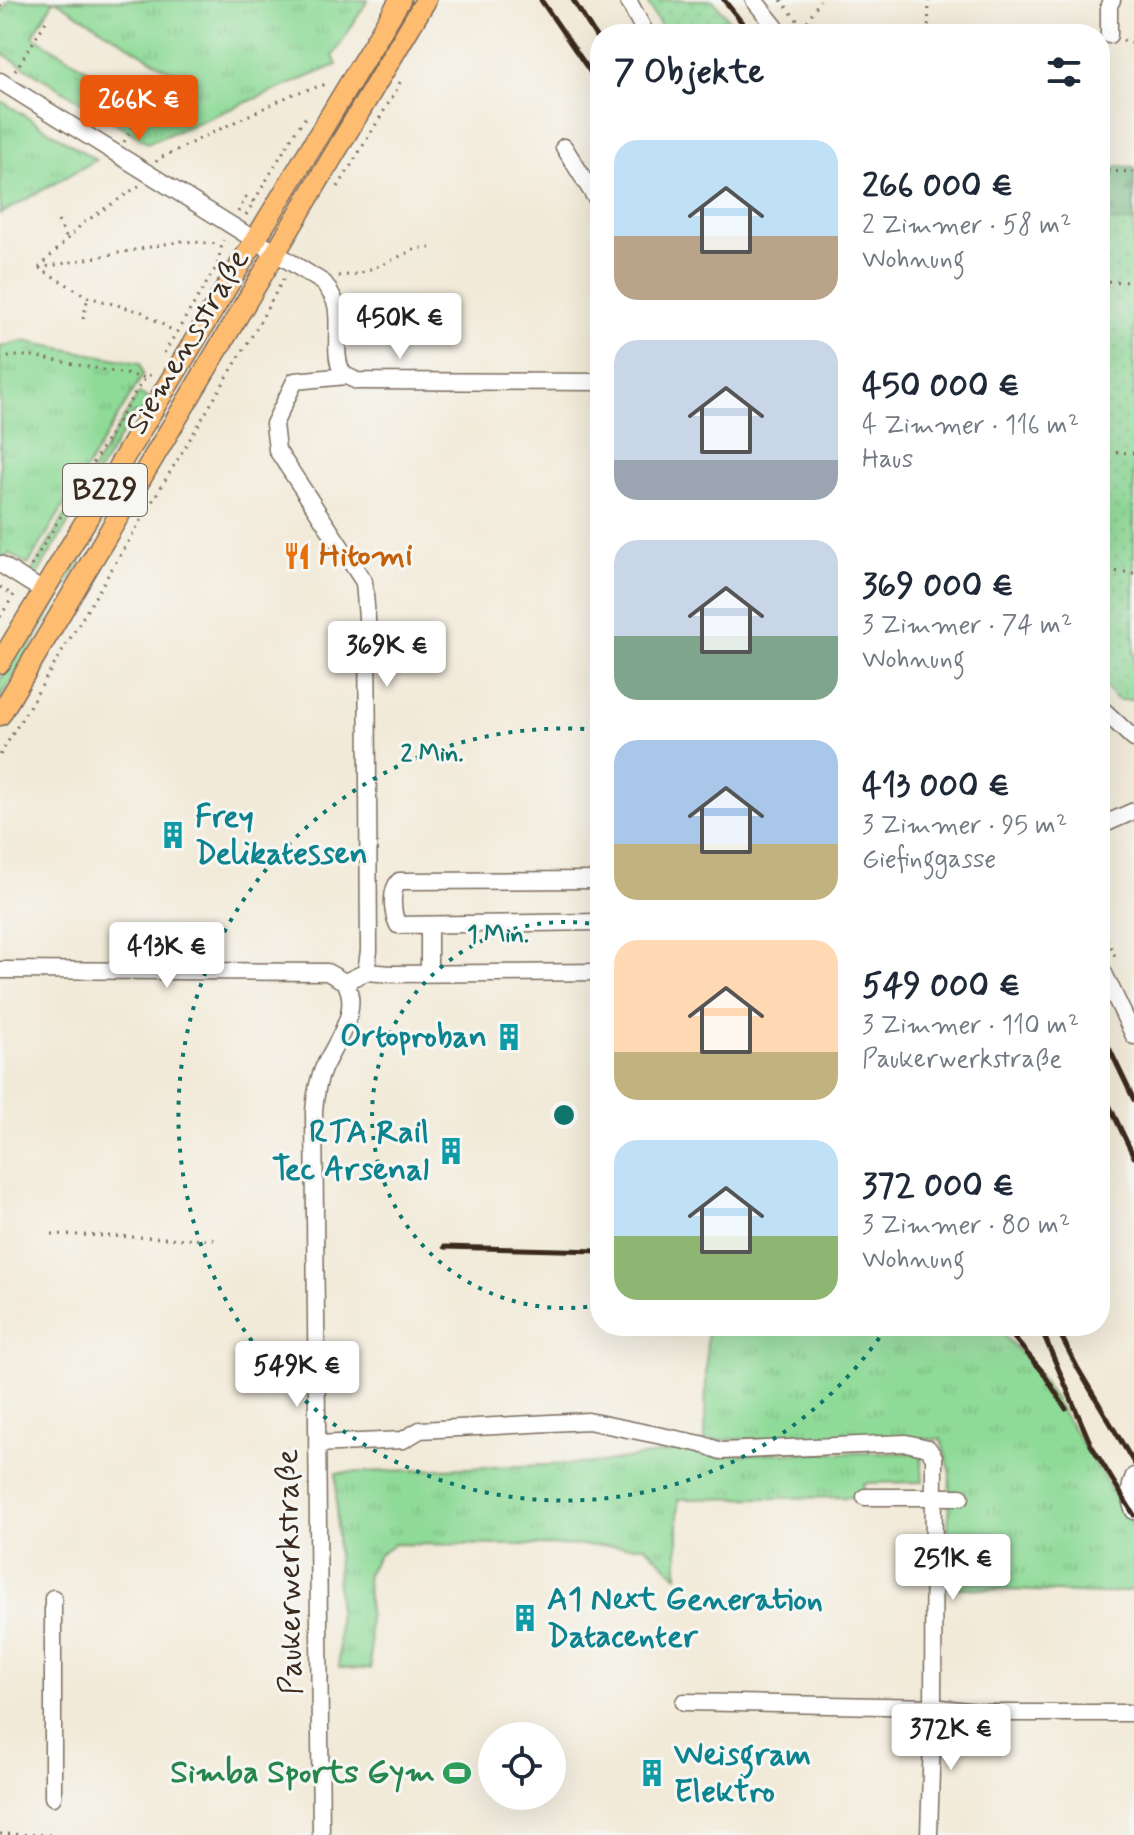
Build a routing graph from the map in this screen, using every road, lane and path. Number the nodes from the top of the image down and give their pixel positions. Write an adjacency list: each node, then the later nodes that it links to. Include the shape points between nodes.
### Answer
1 (4, 0): 10 (path)
2 (400, 0): 31 (main road, Siemensstraße / B229)
3 (426, 0): 34 (main road, Siemensstraße / B229)
4 (628, 0): 12 (street)
5 (754, 0): 13 (street)
6 (781, 0): 14 (path)
7 (820, 0): 15 (path)
8 (929, 0): 16 (path)
9 (1112, 0): 17 (street)
10 (0, 7)
11 (47, 20): 19 (path)
12 (641, 24)
13 (773, 24)
14 (800, 24)
15 (805, 24)
16 (928, 24)
17 (1109, 24)
18 (334, 82): 25 (path, via 293,94 171,152)
19 (3, 83): 22 (street)
20 (156, 87): 22 (path)
21 (564, 147): 26 (street)
22 (117, 153): 25 (street)
23 (1110, 171): 24 (path)
24 (1134, 172)
25 (149, 173): 29 (street); 30 (path, via 139,187)
26 (590, 190)
27 (246, 197): 29 (path)
28 (58, 221): 30 (path)
29 (231, 224): 31 (street); 32 (path)
30 (67, 239): 35 (path)
31 (256, 239): 34 (street); 46 (main road, Siemensstraße / B229)
32 (222, 244): 35 (path, via 182,241); 41 (path, via 217,266)
33 (430, 248): 38 (path)
34 (284, 257): 38 (street); 59 (main road, Siemensstraße / B229); 62 (path, via 241,354)
35 (39, 268): 39 (path)
36 (1110, 281): 37 (path)
37 (1134, 282)
38 (324, 283): 44 (street, via 337,306 337,358)
39 (88, 297): 40 (path); 41 (path, via 142,312)
40 (83, 319)
41 (175, 332): 43 (path)
42 (0, 359): 45 (path, via 32,356)
43 (161, 359)
44 (346, 376): 47 (street, via 357,381); 69 (street, via 295,381 274,424 277,450 364,582)
45 (146, 378): 46 (path); 46 (path); 53 (path)
46 (162, 378): 55 (main road, Siemensstraße / B229)
47 (590, 382)
48 (1110, 452): 49 (path)
49 (1134, 453)
50 (0, 564): 53 (street)
51 (1110, 571): 52 (path)
52 (1134, 573)
53 (24, 579): 55 (street); 56 (path)
54 (0, 587): 56 (path)
55 (43, 591): 58 (main road, Siemensstraße / B229)
56 (13, 595): 57 (path)
57 (0, 617)
58 (0, 663)
59 (0, 715)
60 (1110, 716): 61 (street)
61 (1134, 739)
62 (0, 755)
63 (1134, 811): 64 (street)
64 (1110, 822)
65 (590, 880): 67 (street, via 395,883 398,925)
66 (590, 922): 67 (street)
67 (429, 925): 71 (street)
68 (0, 970): 72 (street, via 327,972)
69 (366, 972): 71 (street); 72 (street)
70 (590, 972): 71 (street)
71 (429, 973)
72 (345, 982): 79 (street, Paukerwerkstraße, via 351,1010 323,1070 314,1112)
73 (1110, 986): 74 (street)
74 (1134, 1036)
75 (190, 1229): 77 (path)
76 (52, 1234): 77 (path)
77 (190, 1239): 78 (path)
78 (218, 1240)
79 (317, 1444): 83 (street, via 403,1440 420,1430 588,1421 721,1451 906,1443 928,1448 934,1457); 92 (street, Paukerwerkstraße)
80 (1134, 1476): 84 (street, via 1129,1498)
81 (865, 1497): 83 (street)
82 (961, 1497): 83 (street)
83 (933, 1498): 87 (street)
84 (1134, 1511)
85 (53, 1598): 89 (street)
86 (684, 1702): 87 (street)
87 (933, 1707): 88 (street, via 985,1713); 93 (street)
88 (1134, 1713)
89 (53, 1797)
90 (0, 1834): 91 (path)
91 (52, 1835)
92 (321, 1835)
93 (929, 1835)

